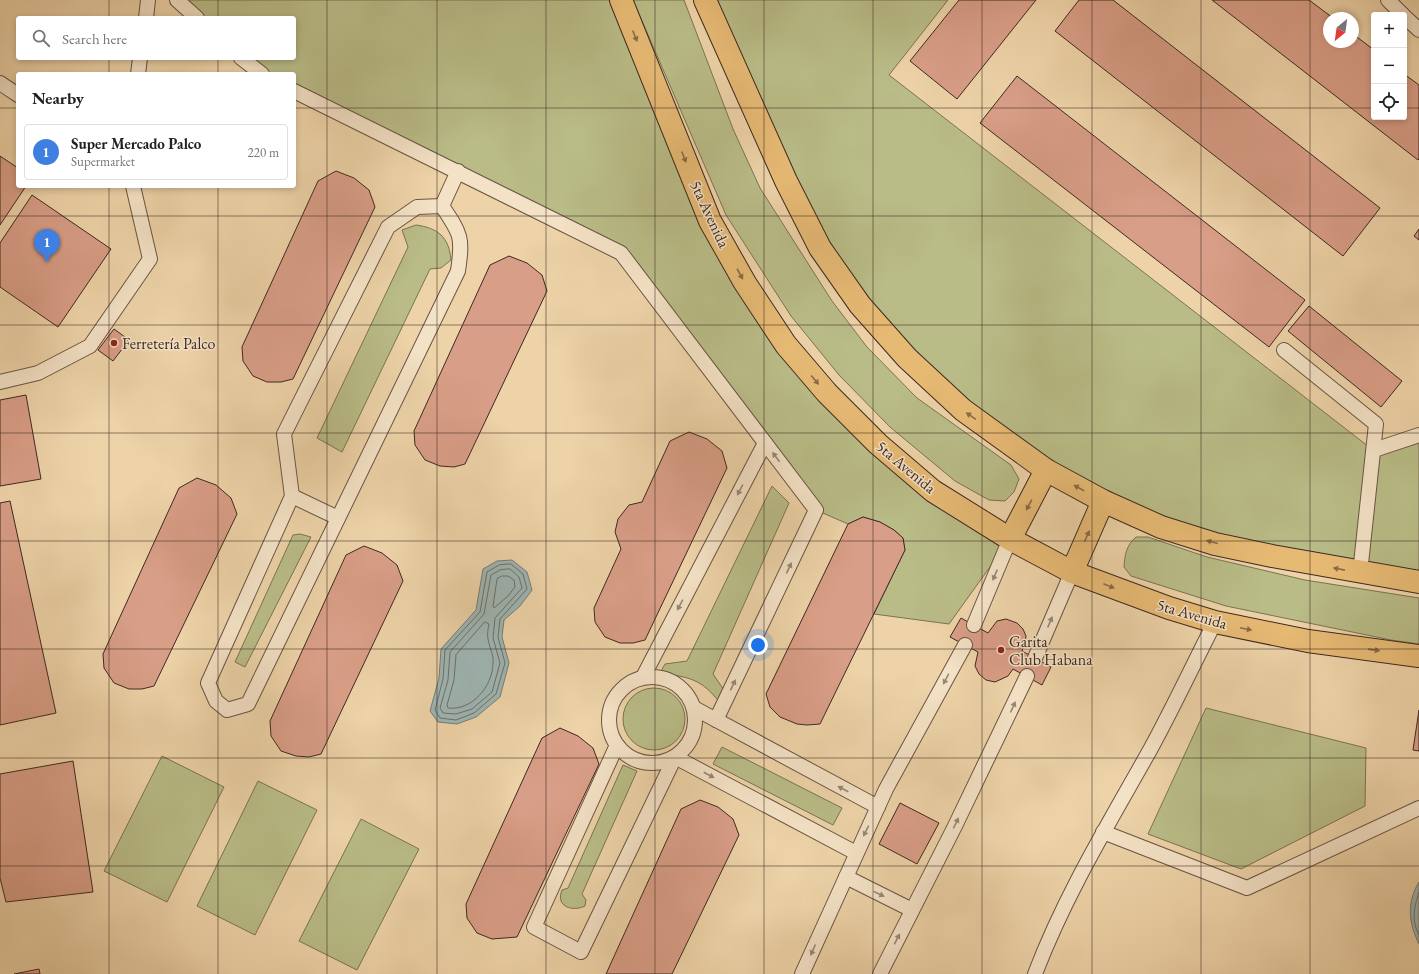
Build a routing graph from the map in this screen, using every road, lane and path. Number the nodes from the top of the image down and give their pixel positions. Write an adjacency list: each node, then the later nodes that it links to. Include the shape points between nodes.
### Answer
1 (148, 0): 7 (lane)
2 (177, 0): 8 (lane)
3 (621, 0): 30 (highway, 5ta Avenida, one-way to 30, via 710,221 745,283 786,345 827,393 878,444 933,491)
4 (705, 0): 26 (highway, one-way to 4, via 963,410 907,358 860,305 820,248 789,188)
5 (1388, 0): 6 (lane)
6 (1399, 12)
7 (146, 16)
8 (195, 16)
9 (1407, 20): 10 (lane)
10 (1419, 30)
11 (140, 60): 13 (lane)
12 (244, 60): 14 (lane)
13 (138, 72)
14 (260, 72)
15 (0, 83): 17 (lane)
16 (296, 92): 18 (lane)
17 (16, 93)
18 (458, 171): 20 (lane); 24 (lane, via 621,253)
19 (132, 188): 22 (lane, via 150,259 107,323 90,346 38,372)
20 (442, 206): 27 (lane, via 417,207 388,226 284,434); 29 (lane, via 459,231 461,249 458,271)
21 (1284, 350): 25 (lane, via 1376,424)
22 (0, 382)
23 (1419, 435): 25 (lane)
24 (765, 443): 40 (lane, one-way to 40); 42 (lane, one-way to 24, via 816,510)
25 (1374, 450): 32 (lane)
26 (1046, 470): 28 (highway, one-way to 26); 30 (highway, one-way to 30)
27 (292, 496): 29 (lane); 29 (lane, via 208,683 216,701 227,710 248,704)
28 (1104, 501): 31 (highway, one-way to 28); 32 (highway, one-way to 28, via 1215,544 1161,527)
29 (338, 518)
30 (1010, 539): 31 (highway, 5ta Avenida); 35 (lane, one-way to 35)
31 (1072, 572): 34 (highway, 5ta Avenida, one-way to 34, via 1139,598); 38 (lane, one-way to 31)
32 (1360, 573): 33 (highway)
33 (1419, 582)
34 (1215, 622): 37 (highway, 5ta Avenida, one-way to 37, via 1308,641); 47 (lane, via 1158,734)
35 (974, 625)
36 (965, 645): 45 (lane, one-way to 45)
37 (1419, 656)
38 (1035, 658)
39 (1026, 676): 50 (lane, one-way to 39, via 1002,730)
40 (642, 677): 41 (lane, via 656,676 669,679 689,696); 43 (lane, via 621,689 609,712 609,725)
41 (694, 708): 42 (lane); 44 (lane, via 696,722 693,736 686,748)
42 (716, 720): 45 (lane, one-way to 42)
43 (617, 745): 44 (lane, via 630,758 641,762 664,762); 44 (lane, via 534,927 581,952)
44 (675, 757): 48 (lane, one-way to 48)
45 (878, 807): 48 (lane, one-way to 48)
46 (1419, 808): 47 (lane, via 1247,888)
47 (1103, 832): 53 (lane, via 1049,936)
48 (856, 853): 49 (lane)
49 (846, 877): 50 (lane, one-way to 50); 51 (lane, one-way to 51)
50 (912, 910): 52 (lane, one-way to 50)
51 (802, 974)
52 (880, 974)
53 (1034, 974)

